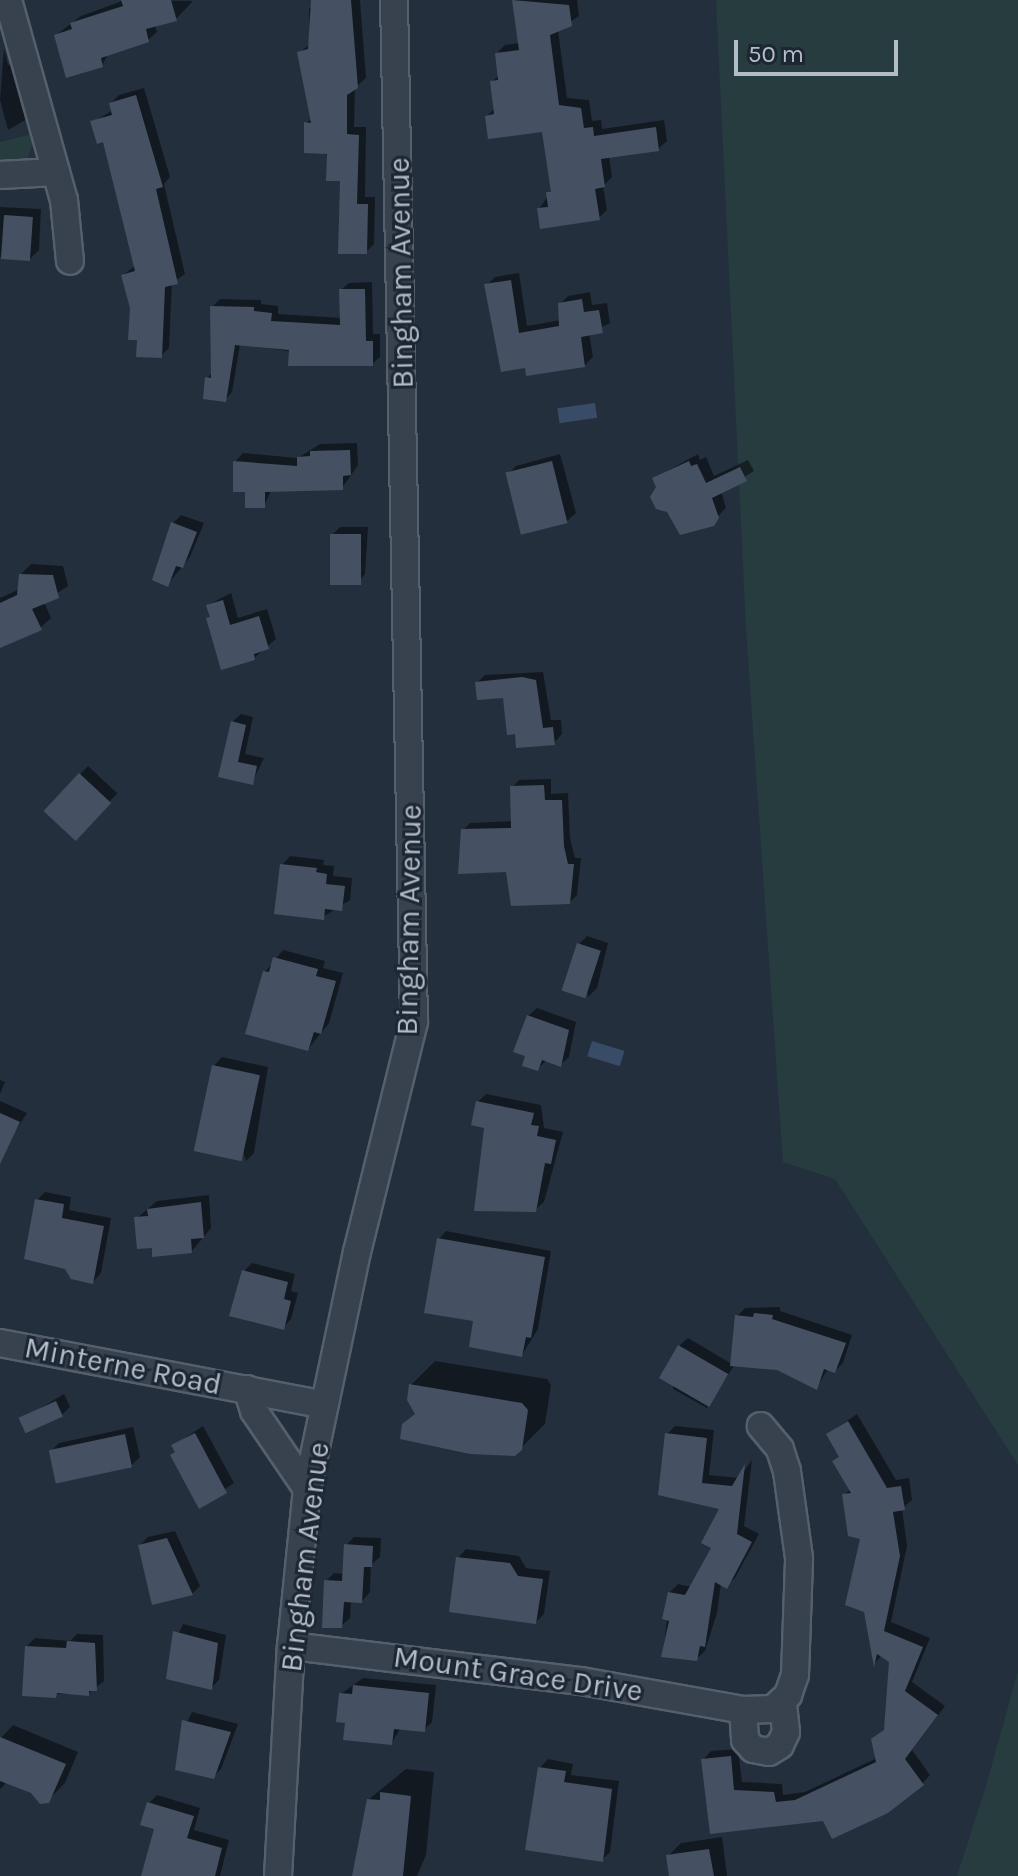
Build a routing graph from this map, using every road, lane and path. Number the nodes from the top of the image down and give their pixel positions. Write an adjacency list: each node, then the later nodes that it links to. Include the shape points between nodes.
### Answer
1 (8, 0): 3 (street)
2 (394, 0): 8 (street, Bingham Avenue, via 414,1022)
3 (56, 172): 4 (street); 5 (street)
4 (0, 175)
5 (70, 261)
6 (0, 1343): 7 (street, Minterne Road)
7 (247, 1389): 8 (street, Minterne Road); 10 (street, Minterne Road, via 254,1411)
8 (324, 1405): 10 (street, Bingham Avenue)
9 (761, 1426): 12 (street, via 780,1449 787,1471 799,1558 800,1642 795,1675)
10 (307, 1489): 11 (street, Bingham Avenue)
11 (291, 1646): 13 (street, Mount Grace Drive, via 581,1681); 14 (street, Bingham Avenue)
12 (783, 1702): 13 (street, Mount Grace Drive, via 773,1709); 13 (street, via 786,1732 769,1752 753,1749 745,1740)
13 (743, 1710)
14 (278, 1876)

